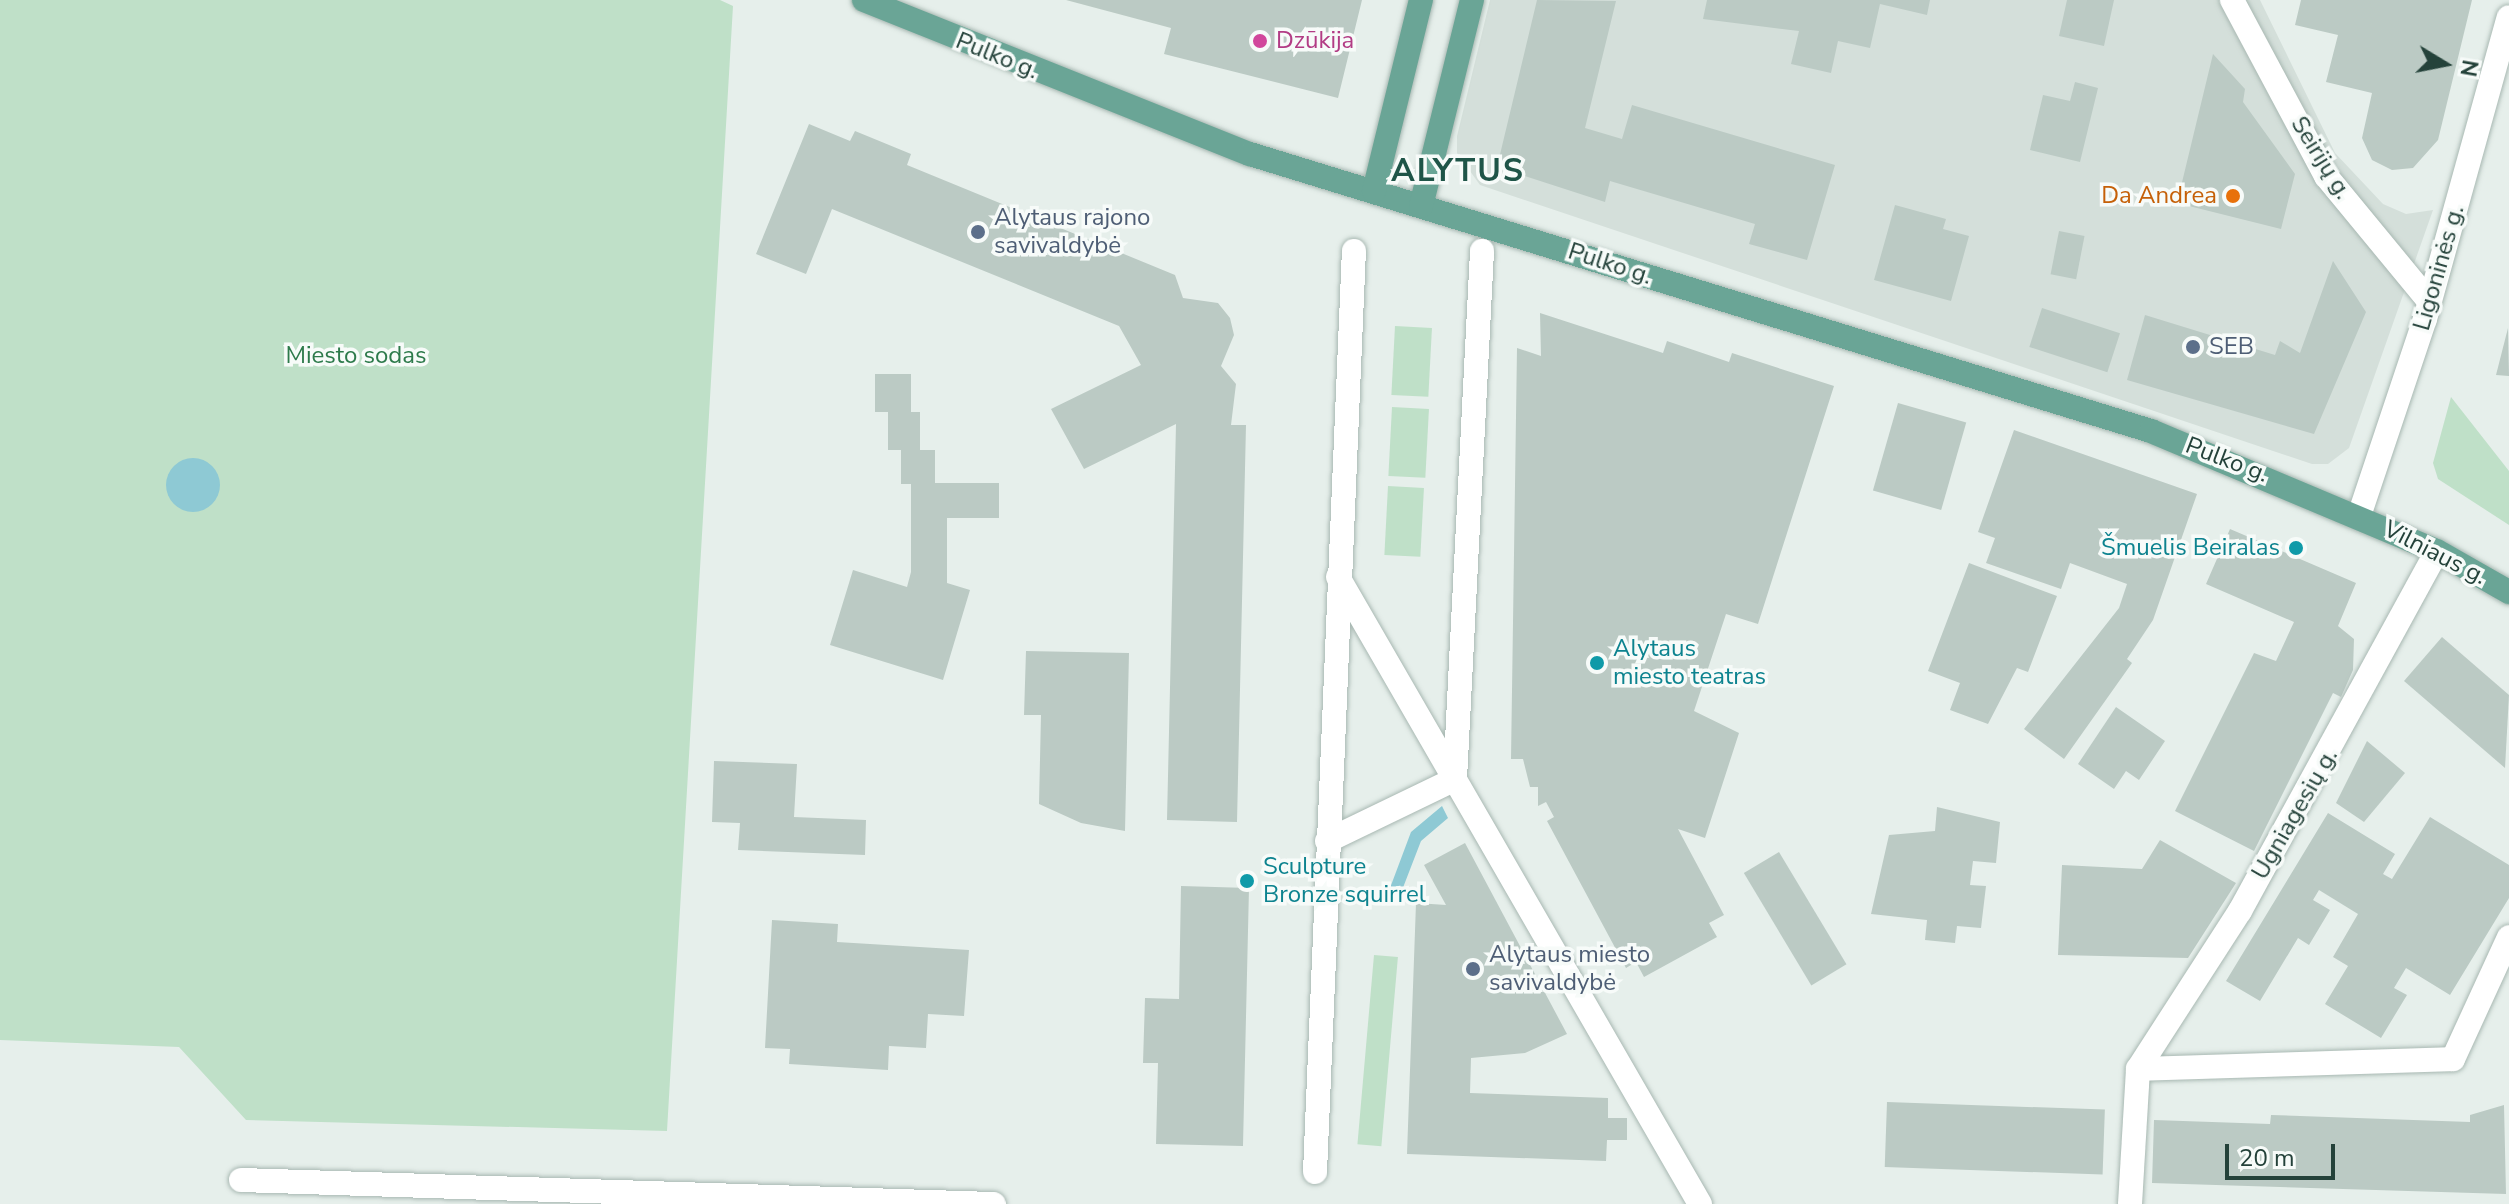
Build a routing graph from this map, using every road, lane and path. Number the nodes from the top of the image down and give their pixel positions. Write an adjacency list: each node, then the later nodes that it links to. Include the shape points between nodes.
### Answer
1 (864, 0): 6 (main road, Pulko g., via 1168,124)
2 (1421, 0): 6 (main road)
3 (1472, 0): 7 (main road)
4 (2232, 0): 10 (street, Seirijų g., via 2326,176)
5 (2509, 17): 10 (street, Ligoninės g.)
6 (1374, 191): 7 (main road, Pulko g.)
7 (1421, 206): 11 (main road, Pulko g., via 2151,431)
8 (1354, 251): 13 (street)
9 (1482, 251): 15 (street)
10 (2430, 302): 11 (street, Ligoninės g.)
11 (2359, 516): 12 (main road, Vilniaus g.)
12 (2437, 551): 14 (main road, Vilniaus g.); 18 (street, Ugniagesių g., via 2240,911)
13 (1338, 577): 15 (street); 16 (street)
14 (2509, 592)
15 (1455, 779): 16 (street); 22 (street)
16 (1327, 841): 19 (street)
17 (2509, 937): 18 (street, via 2453,1059)
18 (2138, 1069): 23 (street, Ugniagesių g.)
19 (1315, 1172)
20 (241, 1180): 21 (street)
21 (994, 1204)
22 (1700, 1204)
23 (2130, 1204)

